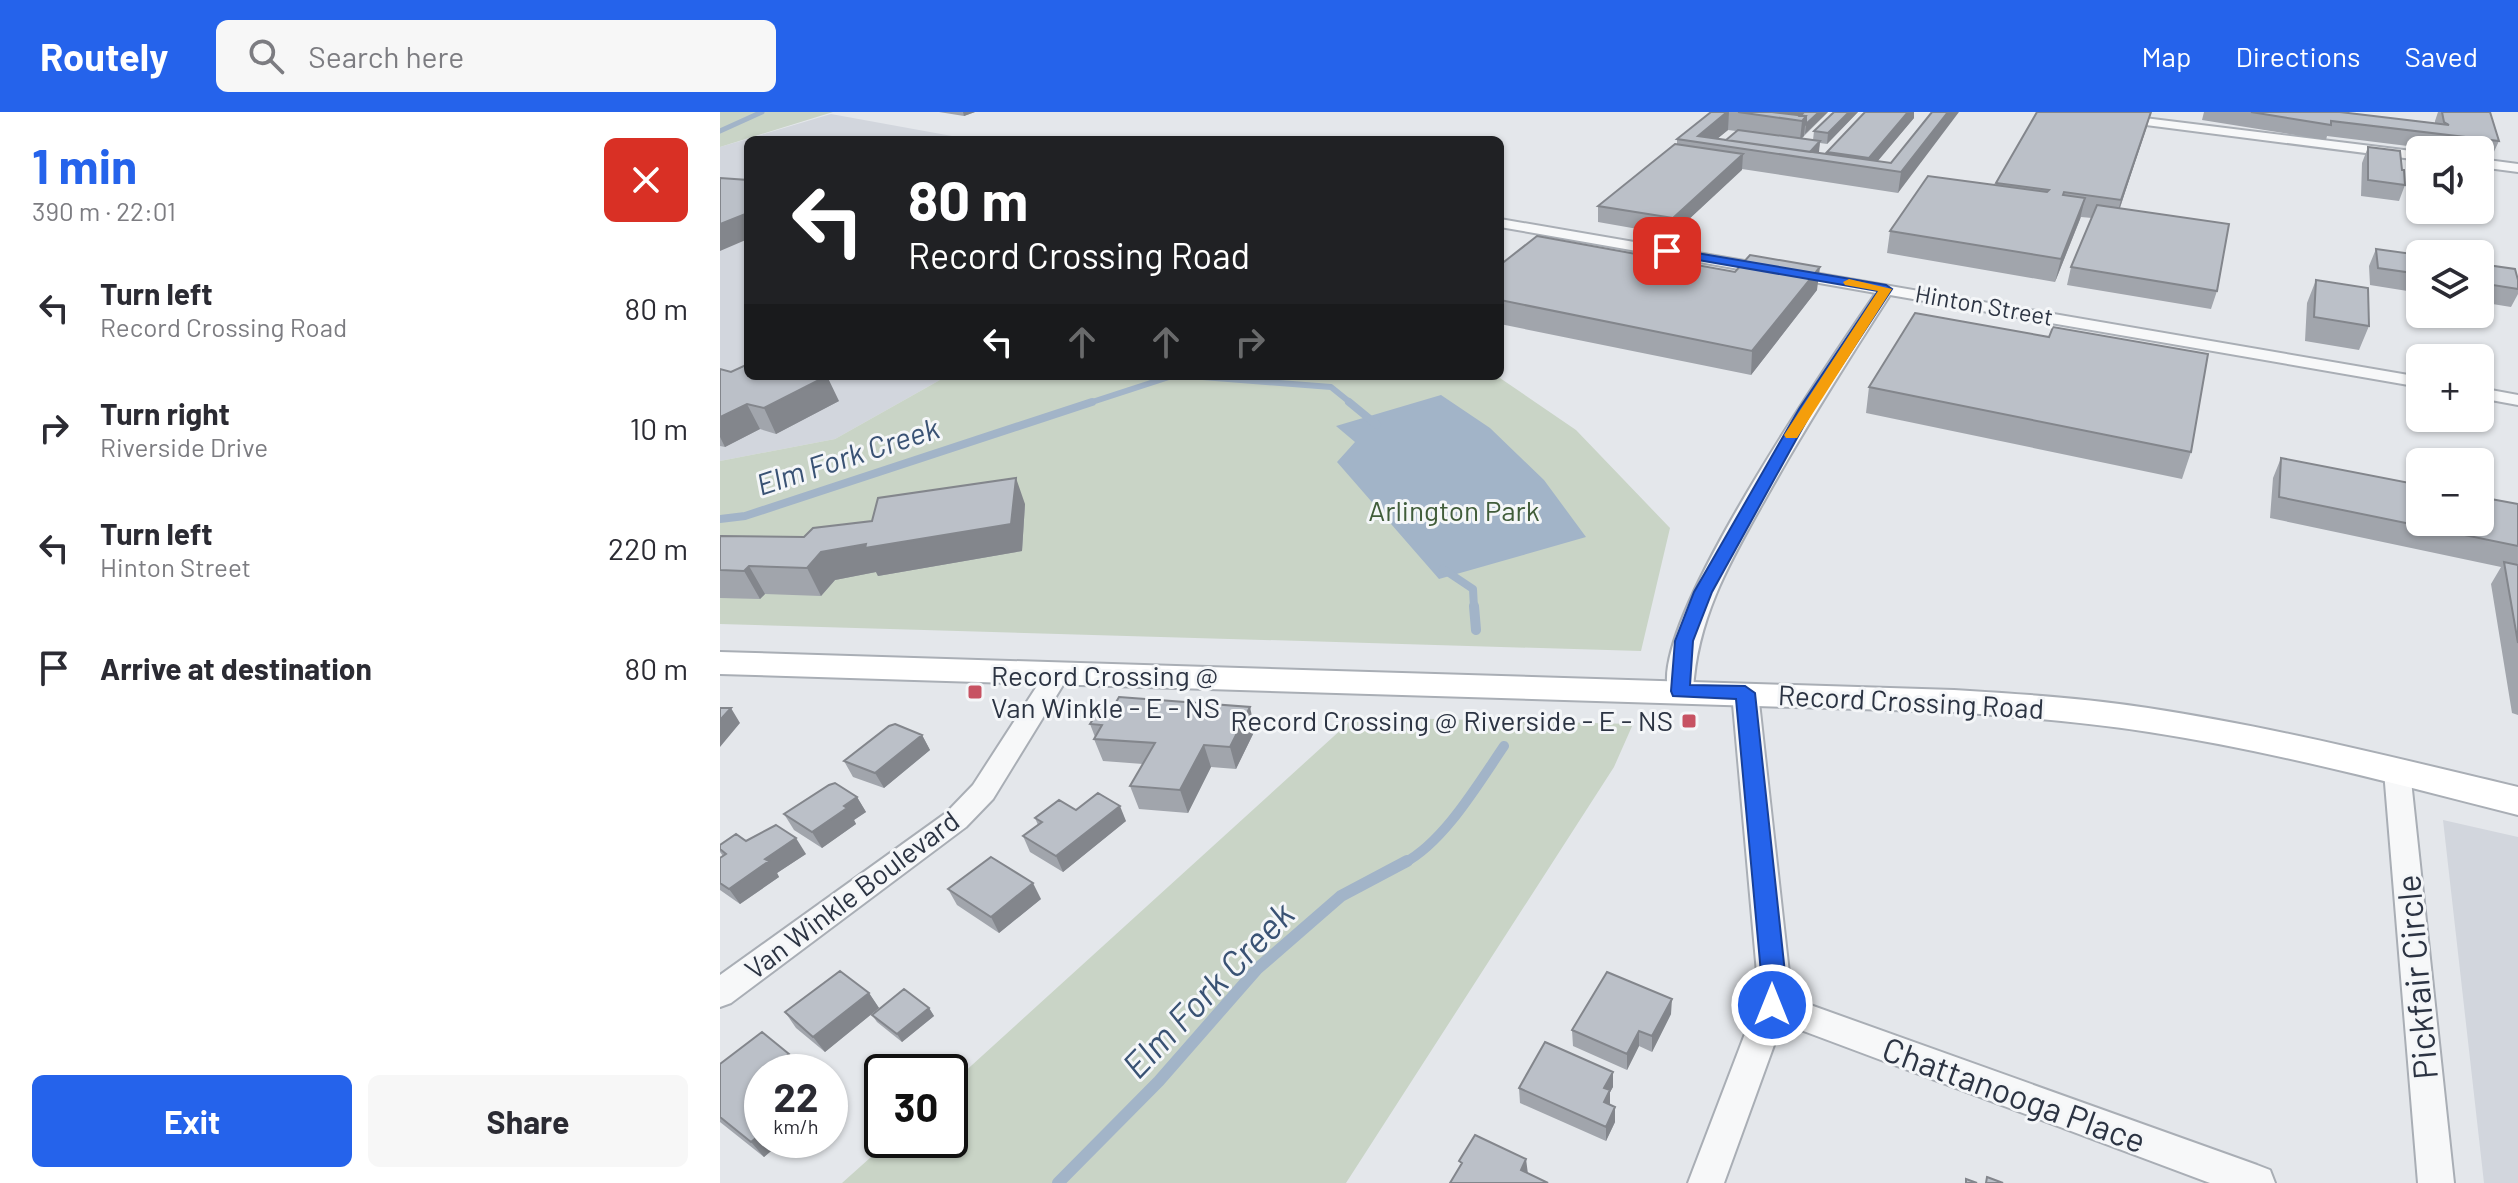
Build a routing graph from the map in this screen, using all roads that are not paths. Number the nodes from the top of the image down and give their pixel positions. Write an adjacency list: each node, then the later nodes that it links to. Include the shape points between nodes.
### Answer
1 (2068, 112): 2 (street)
2 (2133, 116): 3 (street)
3 (2406, 154)
4 (2494, 165): 5 (street)
5 (2518, 168)
6 (1504, 224): 7 (street, Hinton Street)
7 (1886, 289): 8 (street, Hinton Street); 13 (street, via 1806,409 1703,592 1684,641)
8 (2406, 380)
9 (2494, 396): 10 (street)
10 (2518, 400)
11 (720, 663): 12 (street, Record Crossing Road)
12 (1059, 672): 13 (street, Record Crossing Road); 17 (street, Van Winkle Boulevard, via 983,792 956,820)
13 (1680, 691): 14 (street, Record Crossing Road)
14 (1745, 693): 15 (street, Record Crossing Road, via 1954,701 2147,720); 18 (street)
15 (2397, 771): 16 (street, Record Crossing Road); 21 (street, Pickfair Circle)
16 (2518, 801)
17 (720, 993)
18 (1772, 1005): 19 (street); 20 (street, Chattanooga Place)
19 (1706, 1183)
20 (2257, 1183)
21 (2436, 1183)

